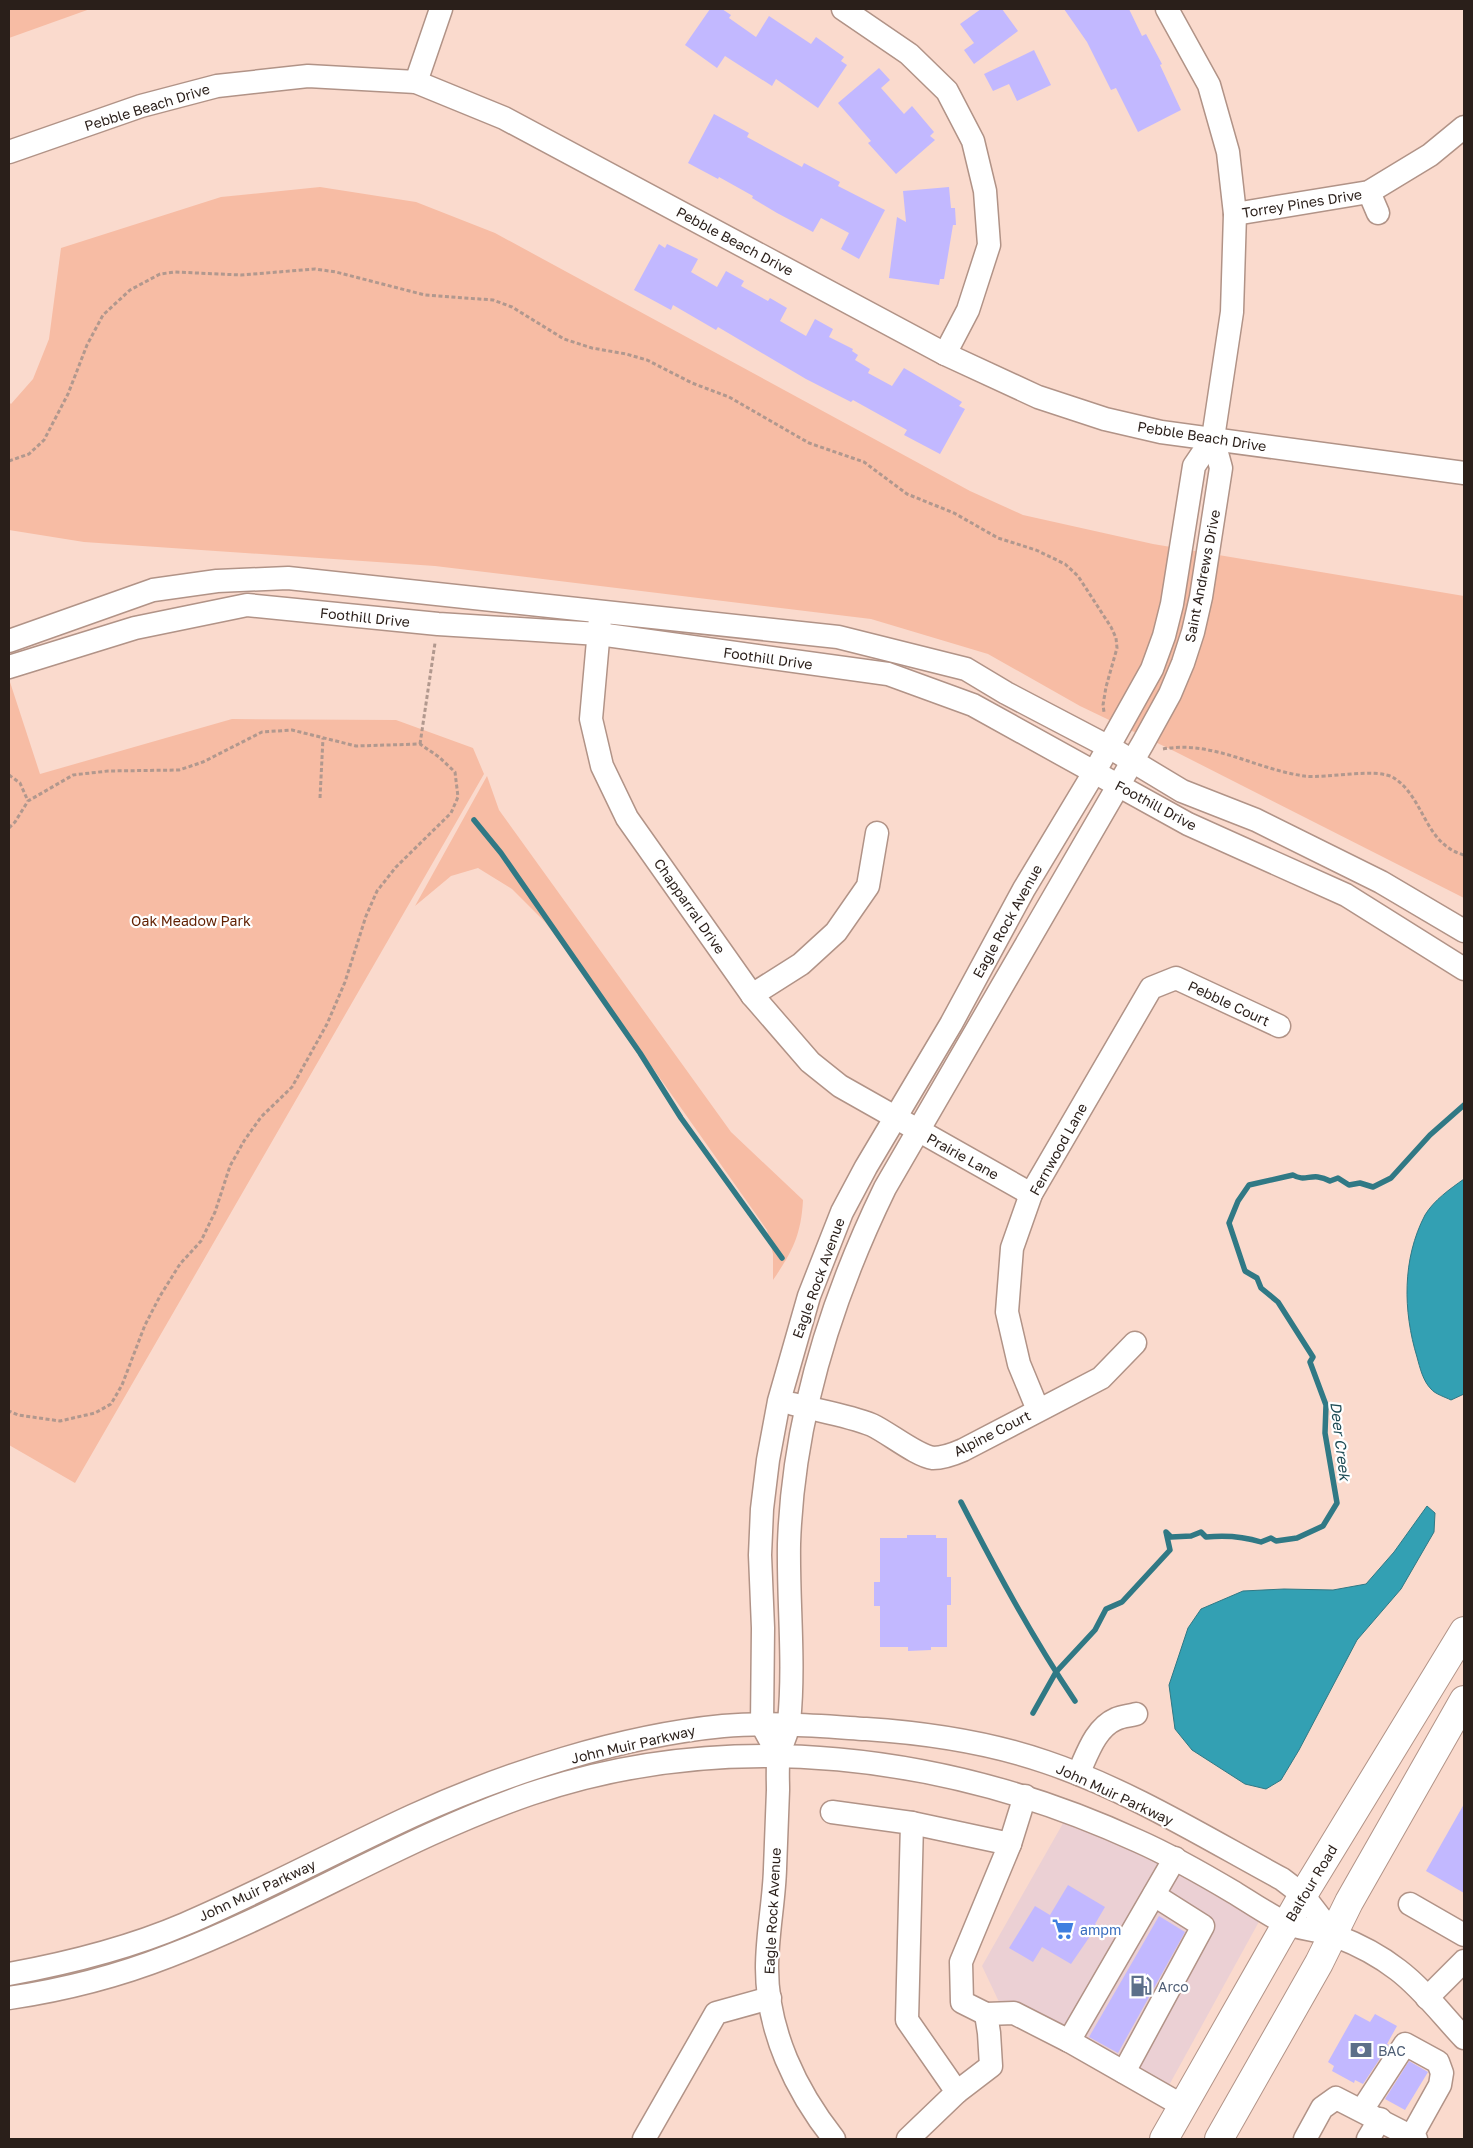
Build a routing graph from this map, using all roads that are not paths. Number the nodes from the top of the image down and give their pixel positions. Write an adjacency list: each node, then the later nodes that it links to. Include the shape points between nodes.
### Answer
1 (442, 9): 4 (street)
2 (843, 9): 10 (street, via 909,54 947,90 973,141 985,191 989,246 968,310)
3 (1169, 10): 9 (street, Saint Andrews Drive, via 1210,85 1228,152)
4 (416, 82): 6 (street, Pebble Beach Drive, via 308,76 217,86 141,106); 10 (street, Pebble Beach Drive, via 504,118)
5 (1464, 127): 7 (street, Torrey Pines Drive, via 1430,155)
6 (9, 152)
7 (1369, 192): 8 (street, Torrey Pines Drive); 9 (street, Torrey Pines Drive)
8 (1378, 213)
9 (1235, 214): 11 (street, Saint Andrews Drive, via 1232,312)
10 (945, 354): 11 (street, Pebble Beach Drive, via 1038,397 1105,419 1161,432)
11 (1213, 438): 12 (street, Pebble Beach Drive); 16 (street, Saint Andrews Drive, via 1194,466 1164,636 1152,669); 17 (street, Saint Andrews Drive, via 1221,468 1193,632 1170,694)
12 (1464, 473)
13 (600, 623): 14 (street, Foothill Drive, via 288,578 218,581 153,590); 15 (street, Foothill Drive, via 438,624 247,605 135,628); 16 (street, Foothill Drive, via 838,637 966,669 1006,693); 18 (street, Foothill Drive, via 888,674 973,705); 24 (street, Chapparral Drive, via 591,719 602,766 627,818)
14 (9, 641)
15 (9, 666)
16 (1114, 738): 17 (street, Foothill Drive); 18 (street, Saint Andrews Drive)
17 (1138, 752): 19 (street, Saint Andrews Drive); 21 (street, Foothill Drive, via 1182,791 1256,820 1381,882)
18 (1095, 771): 19 (street, Foothill Drive); 26 (street, Eagle Rock Avenue)
19 (1118, 785): 22 (street, Foothill Drive, via 1188,824 1346,895); 27 (street, Eagle Rock Avenue)
20 (878, 833): 24 (street, via 868,886 836,932 802,964)
21 (1464, 931)
22 (1464, 969)
23 (1151, 988): 25 (street, Pebble Court, via 1176,978); 28 (street, Fernwood Lane)
24 (752, 995): 26 (street, Chapparral Drive, via 810,1062 840,1086)
25 (1279, 1026)
26 (895, 1118): 27 (street, Prairie Lane); 30 (street, Eagle Rock Avenue, via 842,1212 809,1296)
27 (918, 1131): 28 (street, Prairie Lane); 31 (street, Eagle Rock Avenue, via 884,1188 861,1238 821,1350)
28 (1031, 1194): 32 (street, Fernwood Lane, via 1012,1248 1007,1312 1019,1364)
29 (1135, 1344): 32 (street, Alpine Court, via 1101,1378)
30 (779, 1401): 31 (street, Alpine Court); 36 (street, Eagle Rock Avenue, via 762,1509)
31 (806, 1408): 32 (street, Alpine Court, via 872,1425 932,1458 963,1450); 37 (street, Eagle Rock Avenue, via 793,1492 790,1542)
32 (1038, 1410)
33 (1464, 1631): 46 (main road, Balfour Road)
34 (1464, 1700): 49 (main road, via 1348,1902)
35 (1136, 1714): 39 (street, via 1116,1719 1102,1728)
36 (762, 1725): 37 (street, John Muir Parkway); 38 (street, Eagle Rock Avenue); 52 (street, John Muir Parkway, via 668,1734 544,1765 461,1794 183,1925 101,1953)
37 (789, 1725): 38 (street, Eagle Rock Avenue); 39 (street, John Muir Parkway, via 890,1731 958,1740 1043,1761)
38 (779, 1756): 40 (street, John Muir Parkway, via 882,1764 949,1776); 53 (street, John Muir Parkway, via 658,1762 533,1793 436,1832 167,1957 54,1990); 54 (street, Eagle Rock Avenue, via 775,1870 767,1955)
39 (1078, 1774): 46 (street, John Muir Parkway, via 1180,1824)
40 (1025, 1796): 43 (street); 44 (street, John Muir Parkway, via 1079,1815)
41 (832, 1812): 42 (street)
42 (912, 1823): 43 (street); 60 (street, via 907,2020)
43 (1010, 1844): 56 (street, via 961,1962 962,2002)
44 (1175, 1858): 45 (street); 48 (street, John Muir Parkway)
45 (1154, 1895): 58 (street); 59 (street, via 1203,1926)
46 (1303, 1895): 48 (main road, Balfour Road); 49 (street, John Muir Parkway)
47 (1410, 1904): 50 (street)
48 (1286, 1924): 49 (street, John Muir Parkway); 61 (main road, Balfour Road)
49 (1333, 1934): 55 (street, John Muir Parkway, via 1399,1970); 68 (main road)
50 (1464, 1935)
51 (1464, 1961): 55 (street)
52 (9, 1974)
53 (9, 1998)
54 (770, 1998): 64 (street, via 716,2012); 65 (street, Eagle Rock Avenue, via 794,2079)
55 (1427, 1998): 57 (street, John Muir Parkway)
56 (986, 2014): 58 (street, via 1014,2013); 60 (street, via 991,2066)
57 (1459, 2024)
58 (1069, 2041): 59 (street)
59 (1124, 2072): 61 (street)
60 (958, 2092): 66 (street)
61 (1183, 2106): 67 (main road, Balfour Road)
62 (1371, 2114): 63 (street); 63 (street, via 1405,2044 1438,2062 1442,2073 1440,2085); 69 (street, via 1336,2098 1322,2108); 70 (street)
63 (1414, 2138)
64 (644, 2139)
65 (834, 2139)
66 (908, 2139)
67 (1164, 2139)
68 (1219, 2139)
69 (1305, 2139)
70 (1368, 2139)

